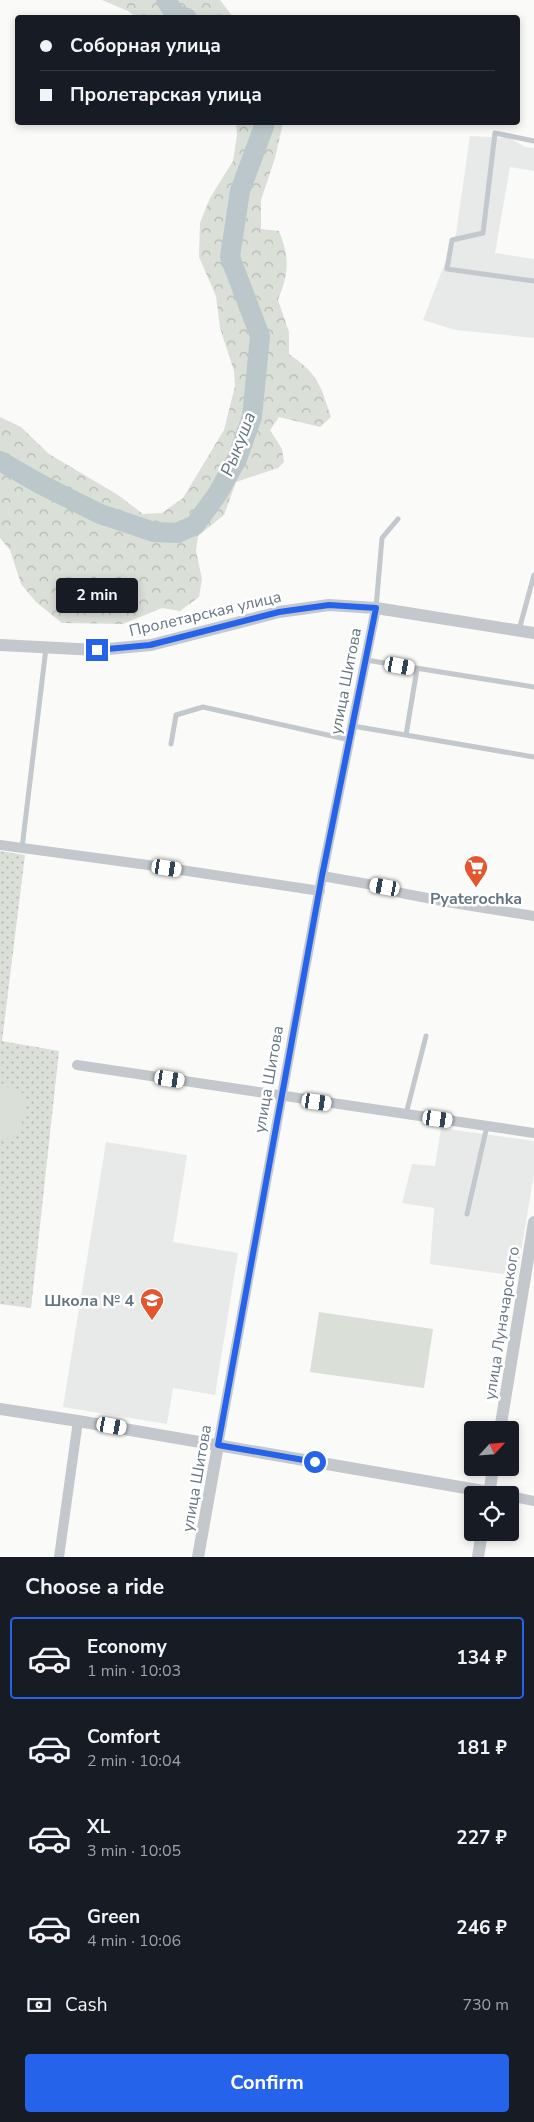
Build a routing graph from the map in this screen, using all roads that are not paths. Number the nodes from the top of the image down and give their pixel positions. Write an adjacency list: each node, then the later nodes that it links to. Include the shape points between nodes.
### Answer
1 (534, 142): 2 (lane, via 495,133 483,234 452,240 447,269)
2 (534, 281)
3 (398, 519): 5 (lane, via 382,538)
4 (534, 575): 6 (lane)
5 (376, 608): 6 (street, Пролетарская улица); 9 (street, Пролетарская улица, via 329,605 279,612 150,645 97,650); 10 (street, улица Шитова)
6 (519, 631): 7 (street, Пролетарская улица)
7 (534, 633)
8 (0, 645): 9 (street, Пролетарская улица)
9 (46, 647): 19 (lane)
10 (366, 660): 11 (lane); 13 (street, улица Шитова)
11 (417, 669): 12 (lane); 14 (lane)
12 (534, 687)
13 (353, 726): 14 (lane); 15 (street, улица Шитова)
14 (406, 735): 17 (lane)
15 (350, 740): 16 (lane, via 203,707 176,715); 20 (street, улица Шитова)
16 (171, 744)
17 (534, 757)
18 (0, 845): 19 (street)
19 (22, 849): 21 (street)
20 (322, 876): 21 (street, улица Шитова); 22 (street)
21 (320, 891): 25 (street, улица Шитова)
22 (534, 916)
23 (426, 1036): 26 (lane)
24 (77, 1064): 25 (street)
25 (282, 1096): 26 (street); 34 (street, улица Шитова)
26 (406, 1115): 27 (street)
27 (487, 1126): 28 (street); 29 (lane)
28 (534, 1133)
29 (467, 1214)
30 (534, 1222): 33 (street, улица Луначарского)
31 (0, 1409): 32 (street)
32 (78, 1421): 34 (street); 39 (street)
33 (501, 1421)
34 (218, 1445): 35 (street); 40 (street, улица Шитова)
35 (464, 1489)
36 (519, 1498): 37 (street)
37 (534, 1501)
38 (481, 1541): 41 (street)
39 (59, 1557)
40 (198, 1557)
41 (478, 1557)

